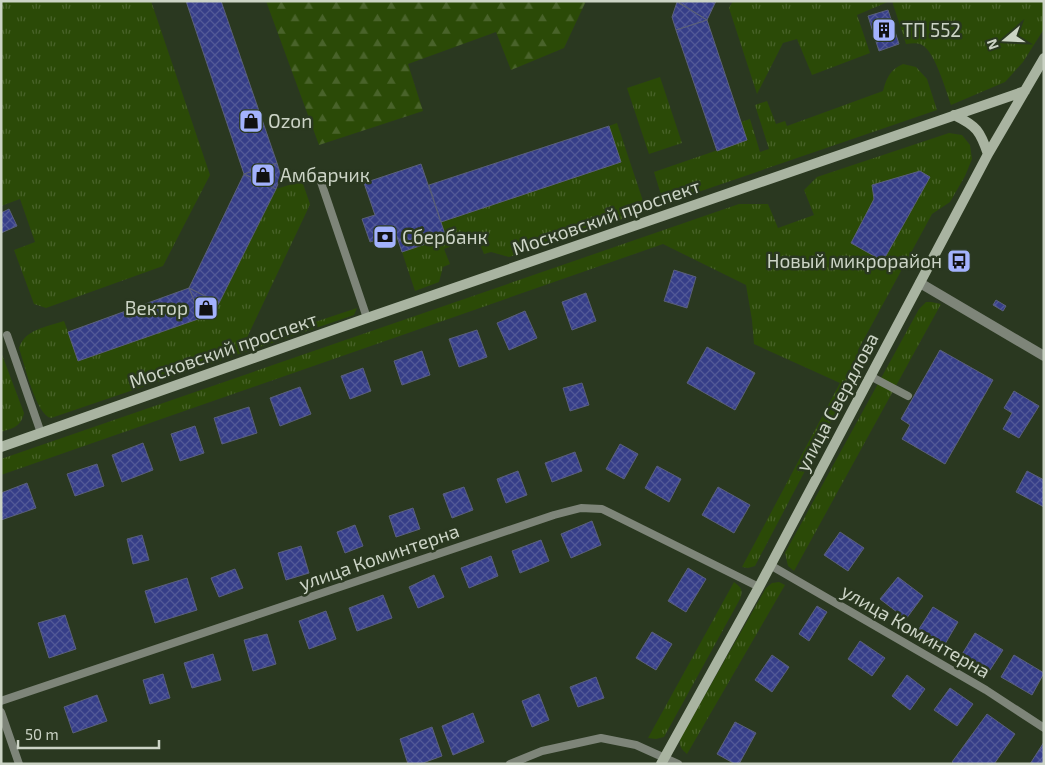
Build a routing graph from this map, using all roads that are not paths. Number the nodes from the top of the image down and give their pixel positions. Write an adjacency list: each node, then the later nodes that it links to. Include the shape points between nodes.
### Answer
1 (1042, 63): 2 (street, улица Свердлова)
2 (1024, 91): 3 (street, Московский проспект); 4 (street, улица Свердлова)
3 (954, 115): 4 (street, via 976,128); 7 (street, Московский проспект)
4 (988, 154): 6 (street, улица Свердлова)
5 (320, 179): 7 (lane)
6 (920, 283): 9 (street); 10 (street, улица Свердлова)
7 (366, 318): 12 (street, Московский проспект)
8 (7, 335): 12 (lane)
9 (1044, 356)
10 (870, 376): 11 (lane); 14 (street, улица Свердлова)
11 (908, 396)
12 (41, 433): 13 (street, Московский проспект)
13 (1, 447)
14 (770, 566): 15 (street, улица Свердлова); 18 (lane, улица Коминтерна, via 986,690)
15 (759, 587): 16 (lane, улица Коминтерна, via 602,509 581,508 554,514); 19 (street, улица Свердлова)
16 (1, 701)
17 (1, 712): 20 (lane)
18 (1044, 728)
19 (663, 760): 21 (lane, via 636,745 602,738 542,751); 22 (lane)
20 (19, 764)
21 (510, 764)
22 (678, 764)

